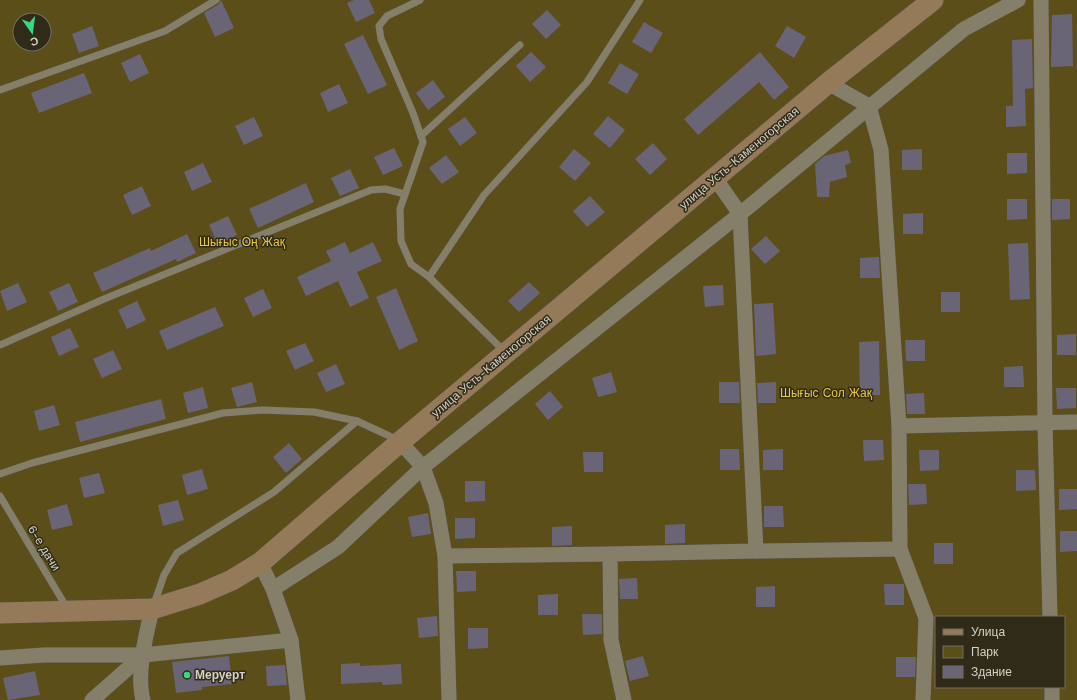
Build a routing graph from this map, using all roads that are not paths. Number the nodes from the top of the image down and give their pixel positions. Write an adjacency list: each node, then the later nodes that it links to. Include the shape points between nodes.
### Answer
1 (216, 0): 9 (lane, via 165,31)
2 (420, 0): 11 (lane, via 387,16 380,26 381,39)
3 (640, 0): 15 (lane, via 587,82 484,195)
4 (933, 0): 8 (street, улица Усть-Каменогорская)
5 (1018, 0): 10 (street, via 964,29)
6 (1041, 0): 20 (street)
7 (520, 45): 11 (lane)
8 (828, 83): 10 (street); 12 (street, улица Усть-Каменогорская)
9 (0, 90)
10 (869, 106): 14 (street); 21 (street, via 881,150)
11 (421, 136): 13 (lane, via 423,142)
12 (715, 178): 14 (street); 17 (street, улица Усть-Каменогорская)
13 (405, 194): 15 (lane, via 400,209 401,241 411,264); 16 (lane, via 386,189 371,190 104,299)
14 (740, 214): 23 (street); 27 (street)
15 (429, 277): 17 (lane)
16 (0, 345)
17 (506, 353): 22 (street, улица Усть-Каменогорская)
18 (357, 421): 22 (lane); 24 (lane, via 314,412 223,412 32,463); 32 (lane, via 274,492 177,553 164,575)
19 (1077, 422): 20 (street)
20 (1045, 424): 21 (street); 35 (street)
21 (899, 426): 26 (street)
22 (400, 442): 23 (street); 30 (street, улица Усть-Каменогорская)
23 (422, 467): 29 (street, via 436,503); 31 (street, via 338,547)
24 (0, 474)
25 (0, 496): 33 (lane, 6-е дачи)
26 (900, 549): 27 (street); 45 (street, via 926,618)
27 (756, 551): 28 (street)
28 (610, 554): 29 (street); 44 (street, via 611,640)
29 (445, 556): 43 (street)
30 (260, 563): 31 (street); 32 (street, улица Усть-Каменогорская, via 200,594)
31 (273, 588): 36 (street)
32 (152, 609): 33 (street, улица Усть-Каменогорская); 37 (street)
33 (69, 611): 34 (street, улица Усть-Каменогорская)
34 (0, 613)
35 (1050, 616)
36 (291, 640): 37 (street); 42 (street)
37 (143, 656): 38 (street, via 44,655); 40 (street); 41 (street)
38 (0, 658)
39 (1052, 688): 46 (street)
40 (92, 700)
41 (143, 700)
42 (298, 700)
43 (449, 700)
44 (624, 700)
45 (923, 700)
46 (1052, 700)

